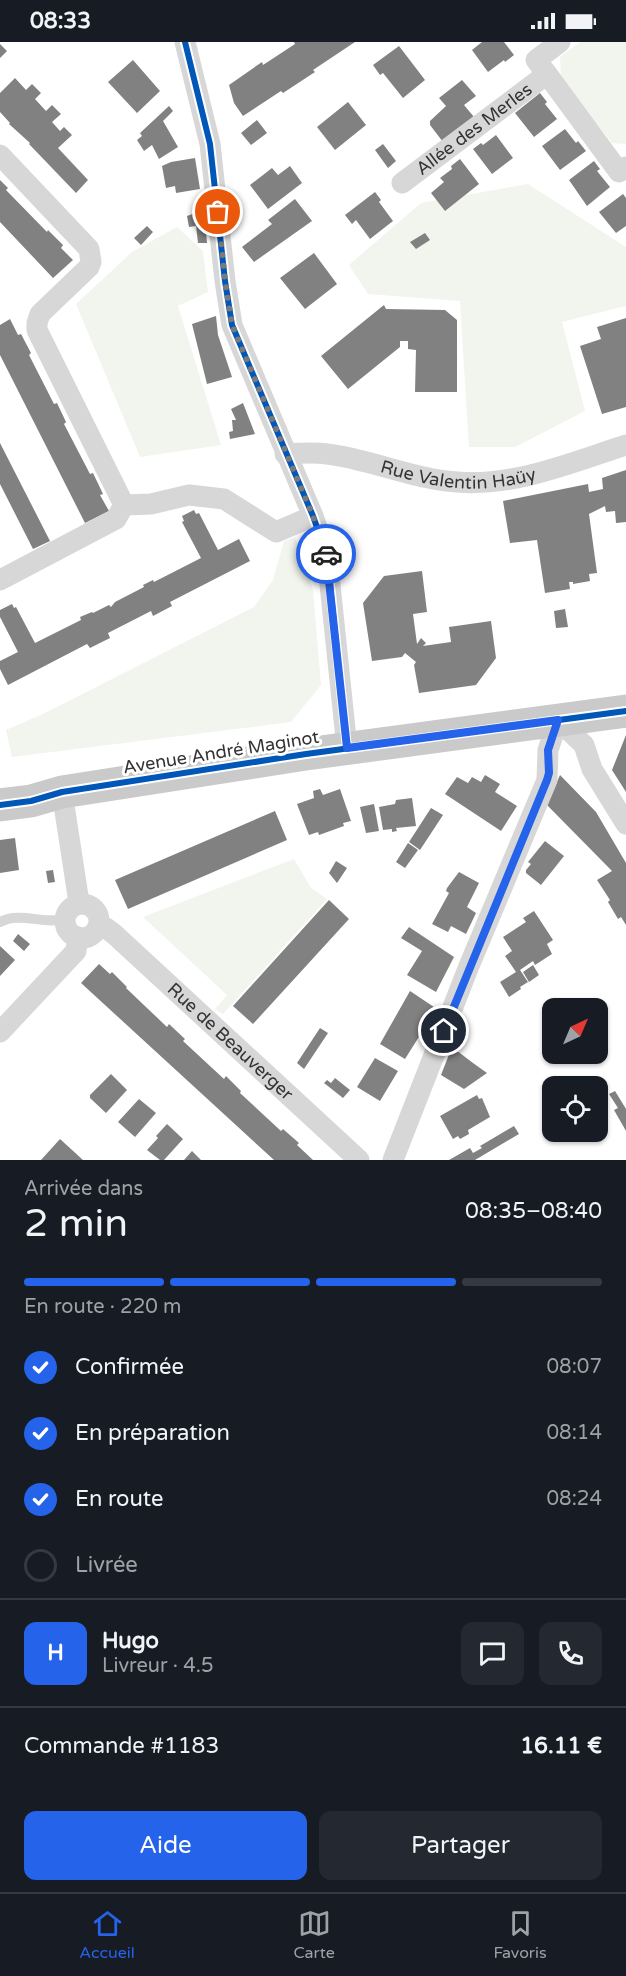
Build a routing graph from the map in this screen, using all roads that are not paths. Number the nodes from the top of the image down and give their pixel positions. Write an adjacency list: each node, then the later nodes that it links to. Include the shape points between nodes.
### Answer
1 (185, 42): 8 (street, via 210,144 232,325)
2 (560, 42): 3 (street, Allée des Merles, via 536,60)
3 (547, 74): 5 (street, Allée des Merles, via 619,172); 6 (street, Allée des Merles)
4 (0, 155): 9 (street, via 89,249 89,267 40,314 36,330)
5 (626, 167)
6 (402, 183)
7 (626, 445): 8 (street, Rue Valentin Haüy, via 522,476 458,482 328,454)
8 (285, 454): 10 (street)
9 (124, 505): 10 (street, via 151,504 189,495 224,499 276,532); 11 (street, via 116,519)
10 (313, 516): 14 (street, via 327,556)
11 (0, 580)
12 (626, 711): 13 (main road, Avenue André Maginot)
13 (558, 720): 14 (main road, Avenue André Maginot); 17 (street, via 584,745 591,769); 25 (street, via 548,750 547,780)
14 (347, 748): 15 (main road, Avenue André Maginot)
15 (62, 792): 16 (main road, Avenue André Maginot, via 28,783); 18 (street)
16 (1, 795)
17 (626, 824)
18 (81, 904): 19 (street, via 71,908); 21 (street, via 92,908)
19 (65, 919): 20 (lane, via 54,922 17,917); 22 (street, via 68,931)
20 (0, 922)
21 (99, 925): 22 (street, via 92,935); 24 (street, Rue de Beauverger, via 114,934)
22 (78, 937): 23 (street, via 76,951)
23 (0, 1032)
24 (360, 1160)
25 (393, 1160)

